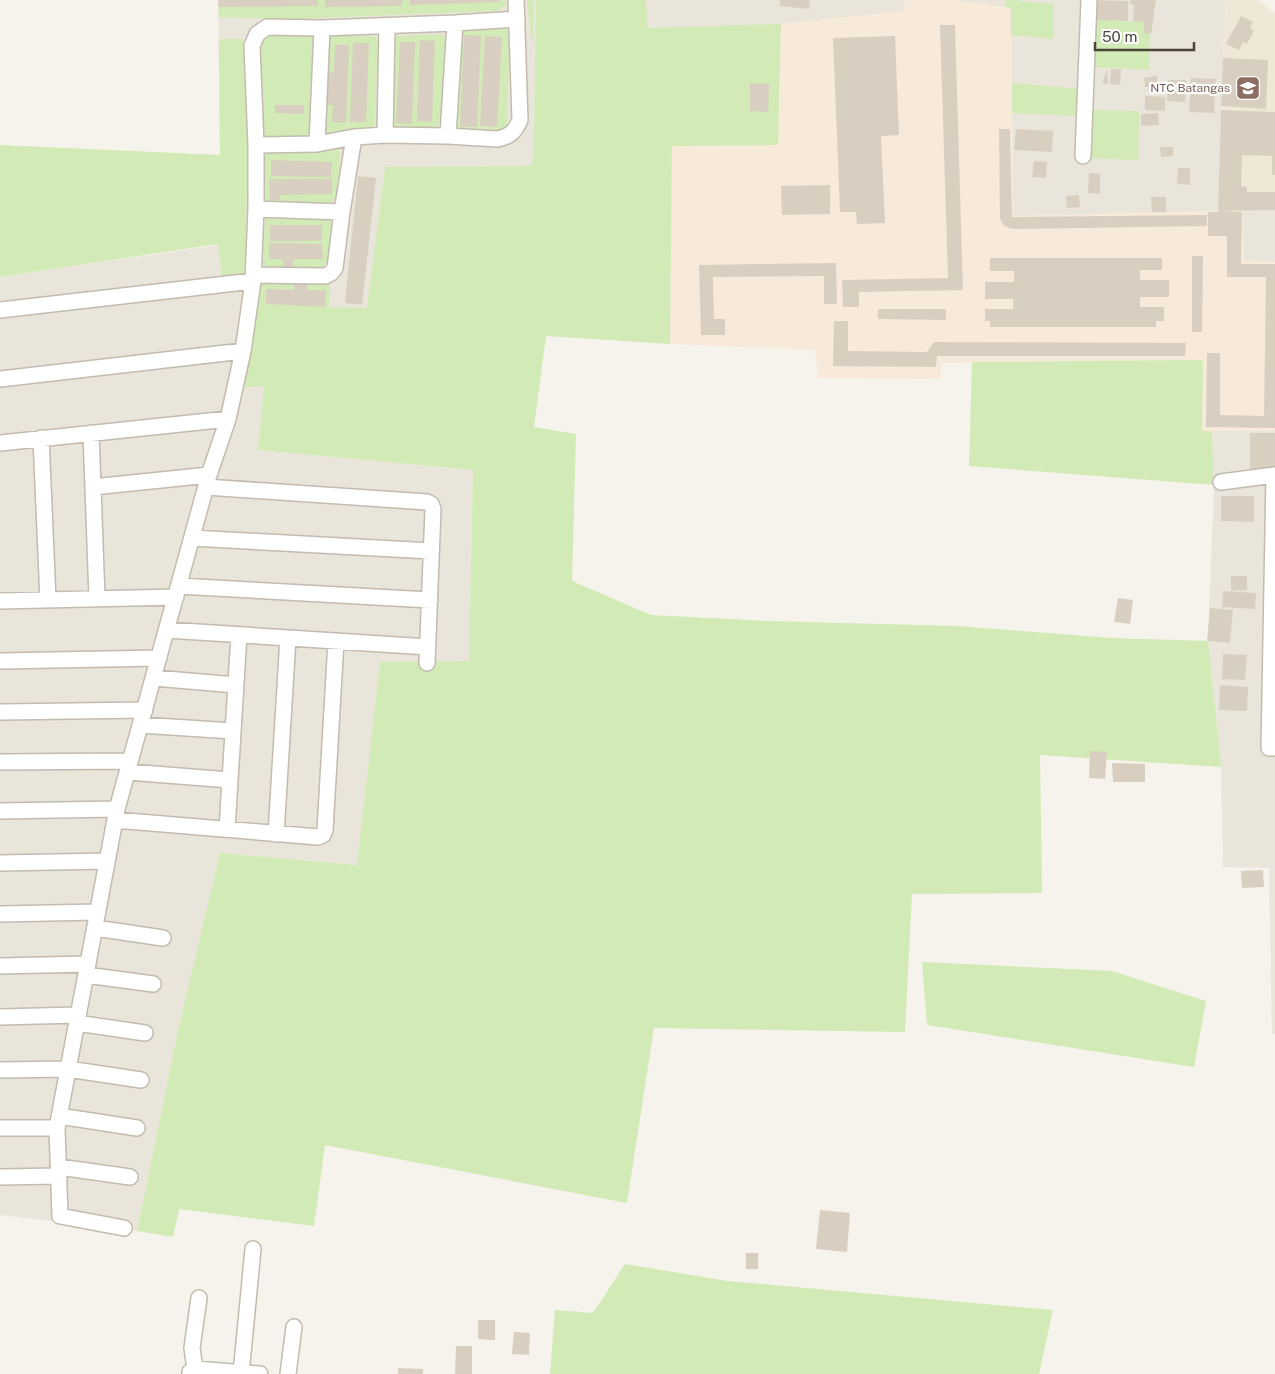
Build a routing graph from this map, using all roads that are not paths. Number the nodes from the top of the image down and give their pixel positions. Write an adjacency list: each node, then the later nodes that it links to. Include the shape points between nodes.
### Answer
1 (516, 0): 3 (street)
2 (1089, 0): 12 (street)
3 (517, 19): 4 (street); 8 (street, via 520,120 516,128 511,134 497,139)
4 (455, 23): 5 (street); 8 (street)
5 (387, 26): 6 (street); 7 (street)
6 (322, 28): 10 (street); 11 (street, via 267,27 257,34 252,46)
7 (385, 135): 8 (street); 9 (street)
8 (448, 136)
9 (354, 137): 10 (street); 14 (street)
10 (317, 144): 11 (street)
11 (256, 146): 13 (street)
12 (1083, 156)
13 (256, 209): 14 (street); 15 (street)
14 (342, 212): 15 (street, via 335,268 331,273 325,276)
15 (253, 278): 16 (street); 17 (street)
16 (0, 310)
17 (244, 351): 18 (street); 19 (street)
18 (0, 378)
19 (228, 420): 20 (street); 24 (street)
20 (91, 433): 21 (street); 26 (street)
21 (41, 438): 22 (street); 31 (street)
22 (0, 443)
23 (1274, 475): 25 (street); 48 (street, via 1269,748)
24 (208, 481): 26 (street); 27 (street); 28 (street, via 427,502 433,509)
25 (1221, 482)
26 (93, 487): 30 (street)
27 (192, 538): 28 (street); 29 (street)
28 (431, 551): 32 (street)
29 (177, 591): 30 (street); 32 (street); 34 (street)
30 (97, 598): 31 (street)
31 (48, 600): 33 (street)
32 (430, 600): 38 (street)
33 (0, 601)
34 (167, 630): 35 (street); 39 (street)
35 (239, 635): 36 (street); 43 (street)
36 (288, 638): 37 (street); 55 (street)
37 (336, 641): 38 (street); 55 (street, via 325,830 318,837)
38 (428, 647): 41 (street)
39 (159, 658): 40 (street); 42 (street)
40 (0, 661)
41 (427, 663)
42 (154, 678): 43 (street); 44 (street)
43 (236, 685): 47 (street)
44 (145, 710): 45 (street); 46 (street)
45 (0, 712)
46 (140, 726): 47 (street); 50 (street)
47 (233, 731): 51 (street)
48 (1275, 748)
49 (0, 762): 50 (street)
50 (129, 766): 51 (street); 53 (street)
51 (230, 780): 54 (street)
52 (0, 811): 53 (street)
53 (116, 814): 54 (street); 56 (street)
54 (227, 829): 55 (street)
55 (276, 834)
56 (108, 861): 57 (street); 58 (street)
57 (0, 863)
58 (98, 912): 59 (street); 60 (street)
59 (0, 914)
60 (95, 928): 61 (street); 63 (street)
61 (163, 938)
62 (0, 966): 63 (street)
63 (87, 970): 64 (street); 66 (street)
64 (152, 984)
65 (0, 1017): 66 (street)
66 (78, 1019): 67 (street); 68 (street)
67 (145, 1033)
68 (68, 1069): 69 (street); 70 (street); 71 (street)
69 (0, 1070)
70 (141, 1080)
71 (58, 1122): 72 (street); 73 (street); 74 (street)
72 (0, 1128)
73 (137, 1128)
74 (59, 1171): 75 (street); 76 (street); 77 (street, via 60,1216)
75 (0, 1177)
76 (130, 1177)
77 (124, 1228)
78 (253, 1249): 82 (street)
79 (199, 1298): 81 (street)
80 (294, 1327): 84 (street)
81 (192, 1371): 82 (street)
82 (241, 1373): 83 (street)
83 (260, 1374)
84 (288, 1374)

